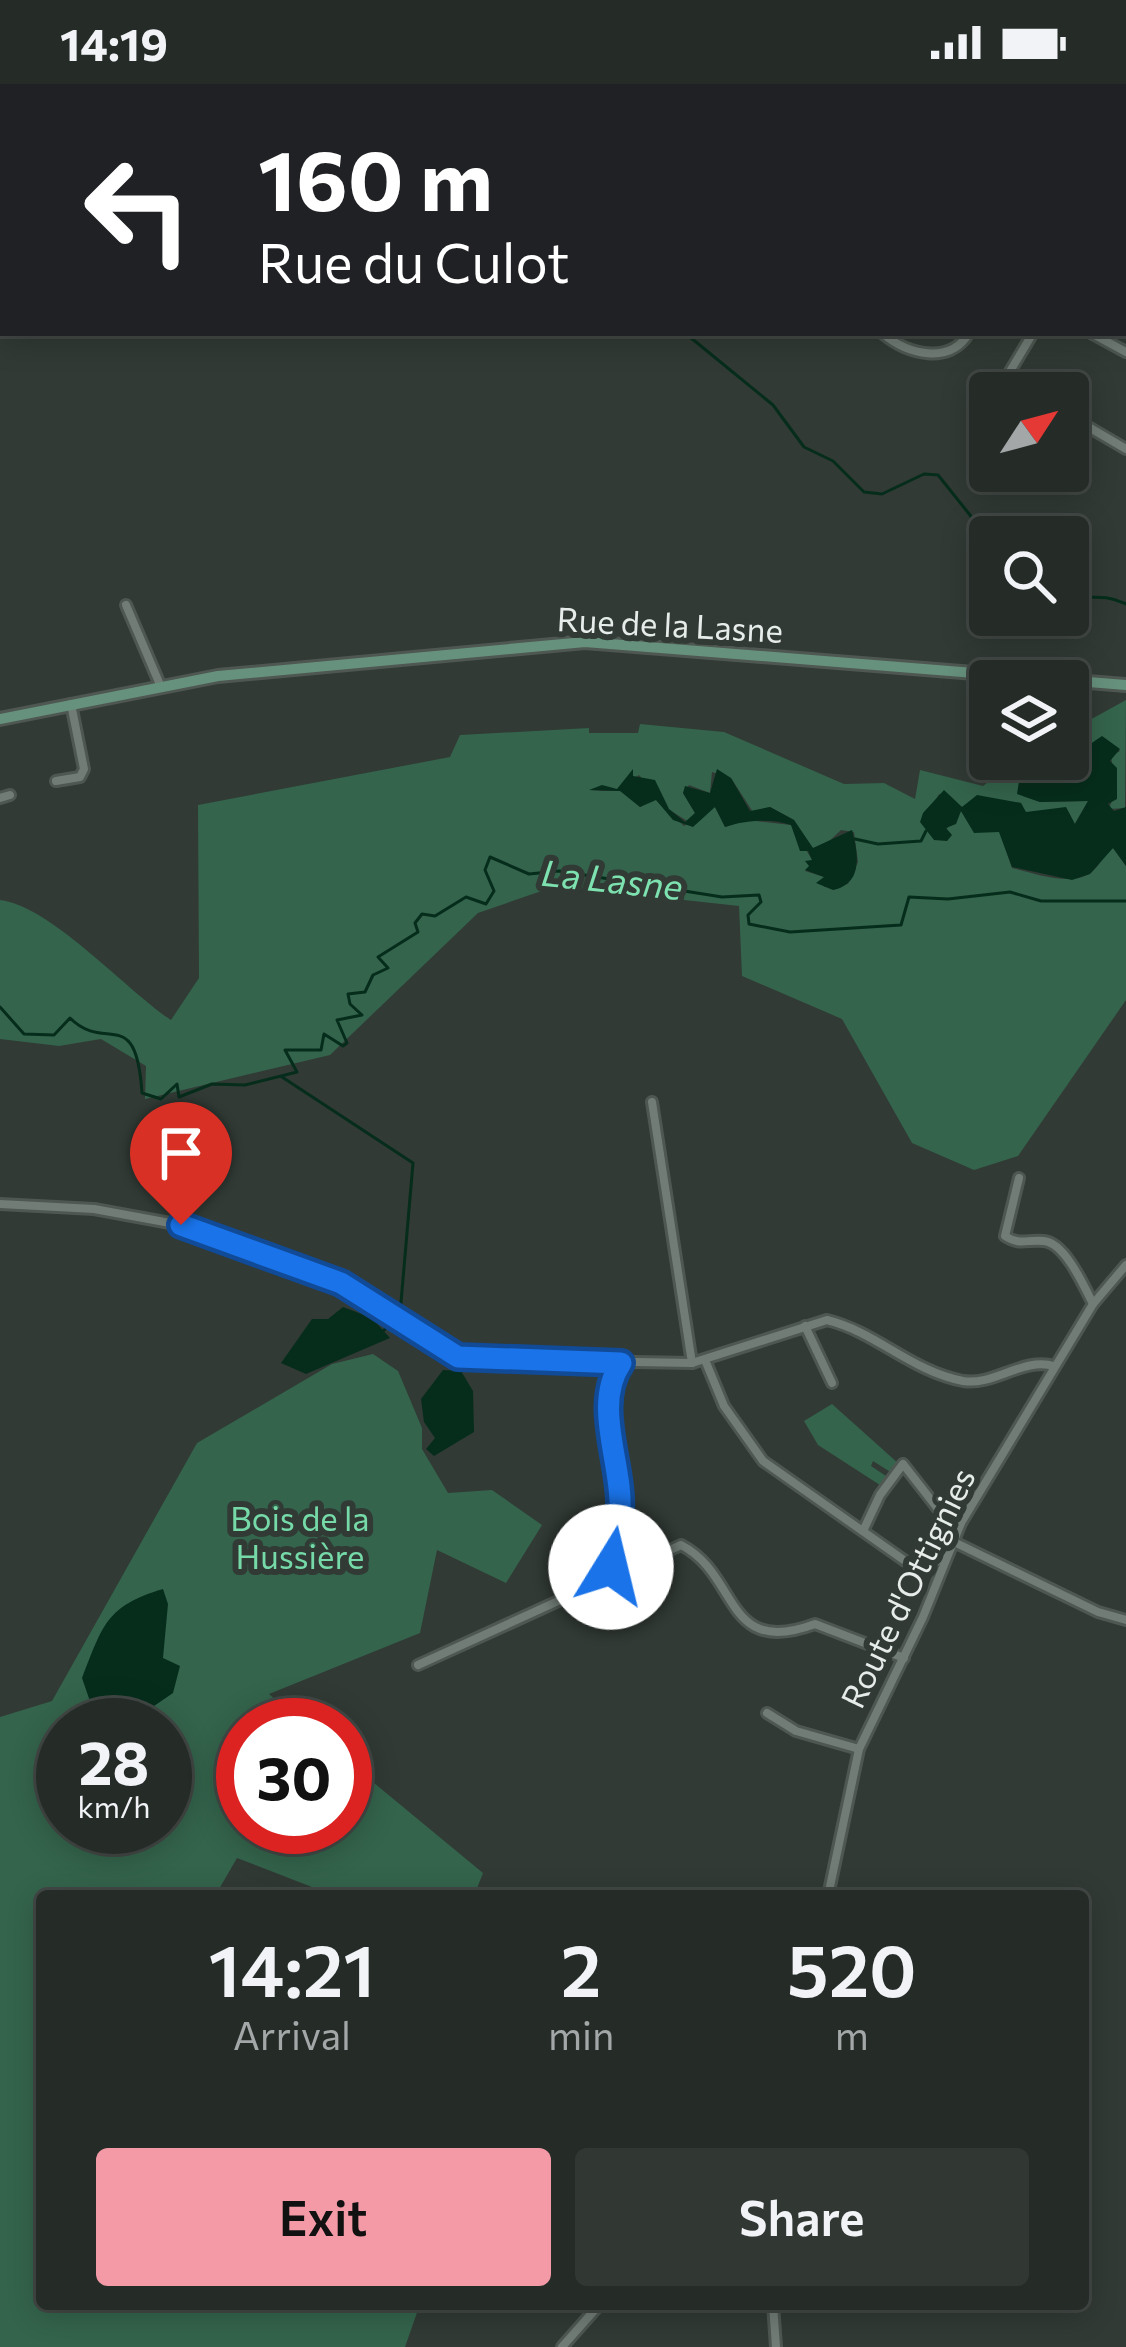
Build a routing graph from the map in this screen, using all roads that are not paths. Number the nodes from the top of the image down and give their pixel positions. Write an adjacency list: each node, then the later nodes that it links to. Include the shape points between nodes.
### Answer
1 (887, 336): 2 (street, via 948,354)
2 (967, 336)
3 (1031, 336): 6 (street)
4 (1096, 336): 5 (street)
5 (1126, 352)
6 (1010, 372)
7 (1089, 427): 8 (street)
8 (1126, 449)
9 (126, 605): 11 (street)
10 (1126, 685): 11 (street, Rue de la Lasne, via 586,642)
11 (160, 687): 12 (street, Rue de la Lasne)
12 (71, 704): 13 (street, Rue de la Lasne); 14 (street, via 84,770)
13 (0, 718)
14 (56, 781)
15 (652, 1102): 23 (street)
16 (1019, 1178): 19 (street, via 1005,1236 1058,1246)
17 (0, 1204): 22 (street, via 181,1225 341,1283 458,1357)
18 (1126, 1265): 19 (street, Route d'Ottignies)
19 (1093, 1304): 24 (street, Route d'Ottignies)
20 (805, 1326): 21 (street); 24 (street, via 843,1324 931,1374 971,1382); 25 (street)
21 (705, 1360): 23 (street); 27 (street, via 724,1406 763,1461)
22 (621, 1363): 23 (street); 31 (street, via 611,1385 620,1512)
23 (692, 1363)
24 (1054, 1366): 26 (street, Route d'Ottignies)
25 (832, 1383)
26 (961, 1523): 27 (street, via 942,1514 904,1464); 28 (street, Route d'Ottignies)
27 (863, 1531): 30 (street)
28 (952, 1541): 29 (street, Route d'Ottignies); 33 (street)
29 (945, 1558): 30 (street); 32 (street, Route d'Ottignies)
30 (921, 1569): 32 (street)
31 (614, 1573): 34 (street, via 681,1545 706,1561 731,1607 756,1628 786,1635 815,1624); 35 (street)
32 (937, 1579): 34 (street, Route d'Ottignies)
33 (1126, 1620)
34 (904, 1658): 37 (street, Route d'Ottignies)
35 (418, 1665)
36 (767, 1713): 37 (street, via 796,1731)
37 (859, 1749): 38 (street, Route d'Ottignies)
38 (829, 1890)
39 (595, 2310): 41 (street)
40 (773, 2310): 42 (street)
41 (562, 2347)
42 (776, 2347)

